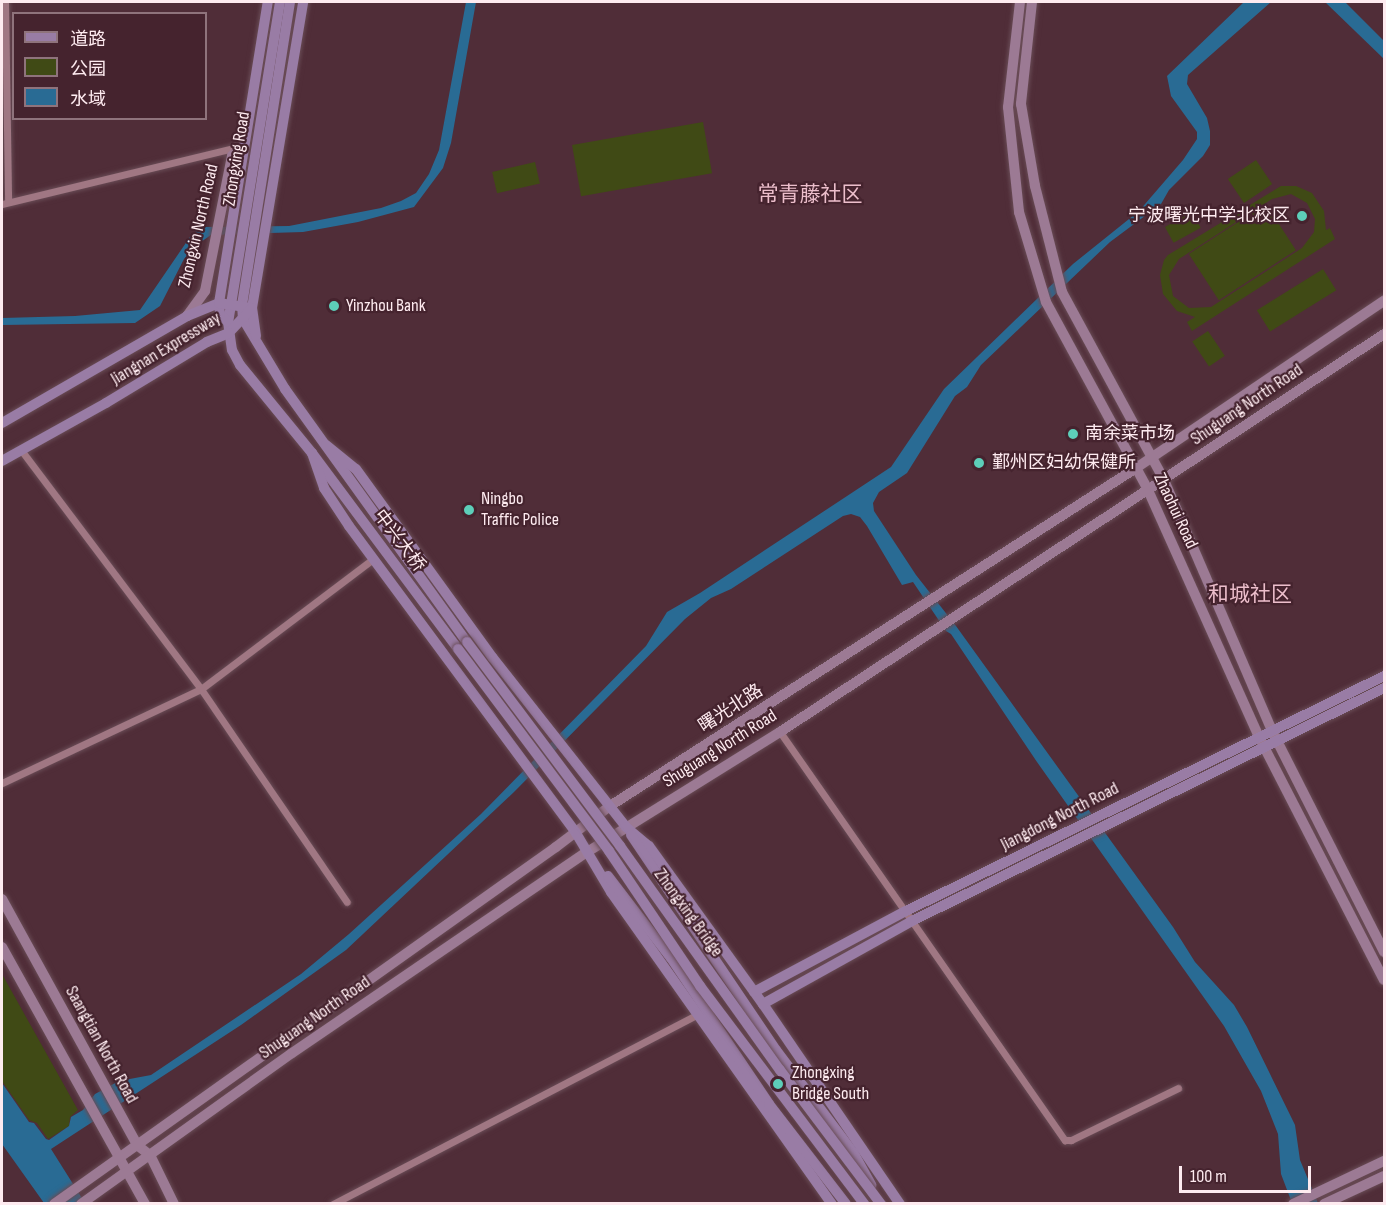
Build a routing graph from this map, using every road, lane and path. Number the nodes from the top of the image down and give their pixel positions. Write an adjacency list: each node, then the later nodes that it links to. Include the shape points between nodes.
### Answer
1 (5, 2): 9 (street)
2 (268, 2): 8 (main road)
3 (280, 2): 13 (main road, Zhongxing Road, via 244,221)
4 (290, 2): 10 (main road, Zhongxing Road)
5 (303, 2): 10 (main road)
6 (1020, 2): 26 (main road, Zhaohui Road, via 1008,107 1019,212 1046,302)
7 (1032, 2): 24 (main road, Zhaohui Road, via 1022,104 1035,186 1058,277 1062,292)
8 (244, 145): 9 (street); 12 (main road); 14 (main road, Zhongxin North Road, via 232,156 204,291)
9 (5, 203)
10 (261, 222): 13 (main road, Zhongxing Road)
11 (1384, 301): 24 (main road, Shuguang North Road)
12 (219, 303): 13 (main road, Jiangnan Expressway); 14 (main road, Jiangnan Expressway); 16 (main road, via 220,314)
13 (242, 306): 15 (main road, Jiangnan Expressway); 16 (main road, Zhongxing Road); 19 (main road)
14 (187, 316): 20 (main road, Jiangnan Expressway)
15 (243, 319): 17 (main road, Jiangnan Expressway); 19 (main road)
16 (228, 322): 17 (main road)
17 (229, 333): 22 (main road, Jiangnan Expressway); 23 (main road, via 240,364)
18 (1384, 334): 27 (main road, Shuguang North Road)
19 (258, 343): 21 (main road, via 285,389)
20 (2, 423)
21 (326, 445): 31 (main road, 中兴大桥); 41 (main road, via 362,477 493,658)
22 (21, 450): 25 (main road, Jiangnan Expressway); 35 (street)
23 (312, 453): 29 (main road, via 324,488); 32 (main road, 中兴大桥)
24 (1152, 457): 26 (main road, Shuguang North Road); 27 (main road, Zhaohui Road)
25 (2, 461)
26 (1136, 468): 28 (main road, Zhaohui Road); 30 (main road, Shuguang North Road)
27 (1164, 480): 28 (main road, Shuguang North Road); 37 (main road, Zhaohui Road)
28 (1148, 490): 36 (main road, Shuguang North Road); 38 (main road, Zhaohui Road)
29 (373, 559): 35 (street); 43 (main road)
30 (906, 616): 41 (main road, 曙光北路)
31 (467, 642): 62 (main road, Zhongxing Bridge, bridge)
32 (458, 649): 70 (main road, Zhongxing Bridge, bridge, via 609,851 700,986)
33 (1384, 676): 37 (main road, Jiangdong North Road)
34 (1384, 688): 37 (main road, Jiangdong North Road)
35 (201, 689): 40 (street); 47 (street)
36 (780, 732): 42 (main road, Shuguang North Road); 48 (street)
37 (1274, 736): 38 (main road, Jiangdong North Road); 39 (main road, Jiangdong North Road); 50 (main road, Zhaohui Road)
38 (1259, 737): 39 (main road, Zhaohui Road); 44 (main road, Jiangdong North Road, via 1093,818)
39 (1264, 747): 44 (main road, Jiangdong North Road, via 1108,825); 51 (main road, Zhaohui Road)
40 (2, 783)
41 (610, 806): 42 (main road); 43 (main road, 曙光北路)
42 (626, 826): 45 (main road, Shuguang North Road); 52 (main road, via 649,846); 62 (main road, bridge, via 776,1050 853,1152)
43 (576, 833): 45 (main road); 56 (main road, Shuguang North Road)
44 (1070, 837): 48 (main road, Jiangdong North Road)
45 (587, 852): 54 (main road); 57 (main road, Shuguang North Road); 69 (main road, via 653,934 769,1104)
46 (2, 899): 56 (main road, Saangtian North Road)
47 (347, 902)
48 (909, 916): 52 (main road, Jiangdong North Road); 53 (main road, Jiangdong North Road); 55 (street, via 1065,1140)
49 (2, 947): 58 (main road)
50 (1384, 952)
51 (1384, 980)
52 (754, 992): 53 (main road)
53 (763, 1004): 71 (main road)
54 (696, 1015): 67 (street); 68 (main road)
55 (1178, 1088)
56 (137, 1145): 57 (main road, Saangtian North Road); 58 (main road, Shuguang North Road)
57 (150, 1155): 60 (main road, Shuguang North Road); 66 (main road, Saangtian North Road)
58 (118, 1158): 60 (main road); 63 (main road, Shuguang North Road)
59 (1384, 1161): 72 (main road)
60 (127, 1171): 64 (main road, Shuguang North Road); 65 (main road)
61 (1384, 1176): 73 (main road)
62 (880, 1202)
63 (54, 1203)
64 (81, 1203)
65 (145, 1203)
66 (174, 1203)
67 (333, 1203)
68 (832, 1203)
69 (846, 1203)
70 (864, 1203)
71 (900, 1203)
72 (1293, 1203)
73 (1323, 1203)

